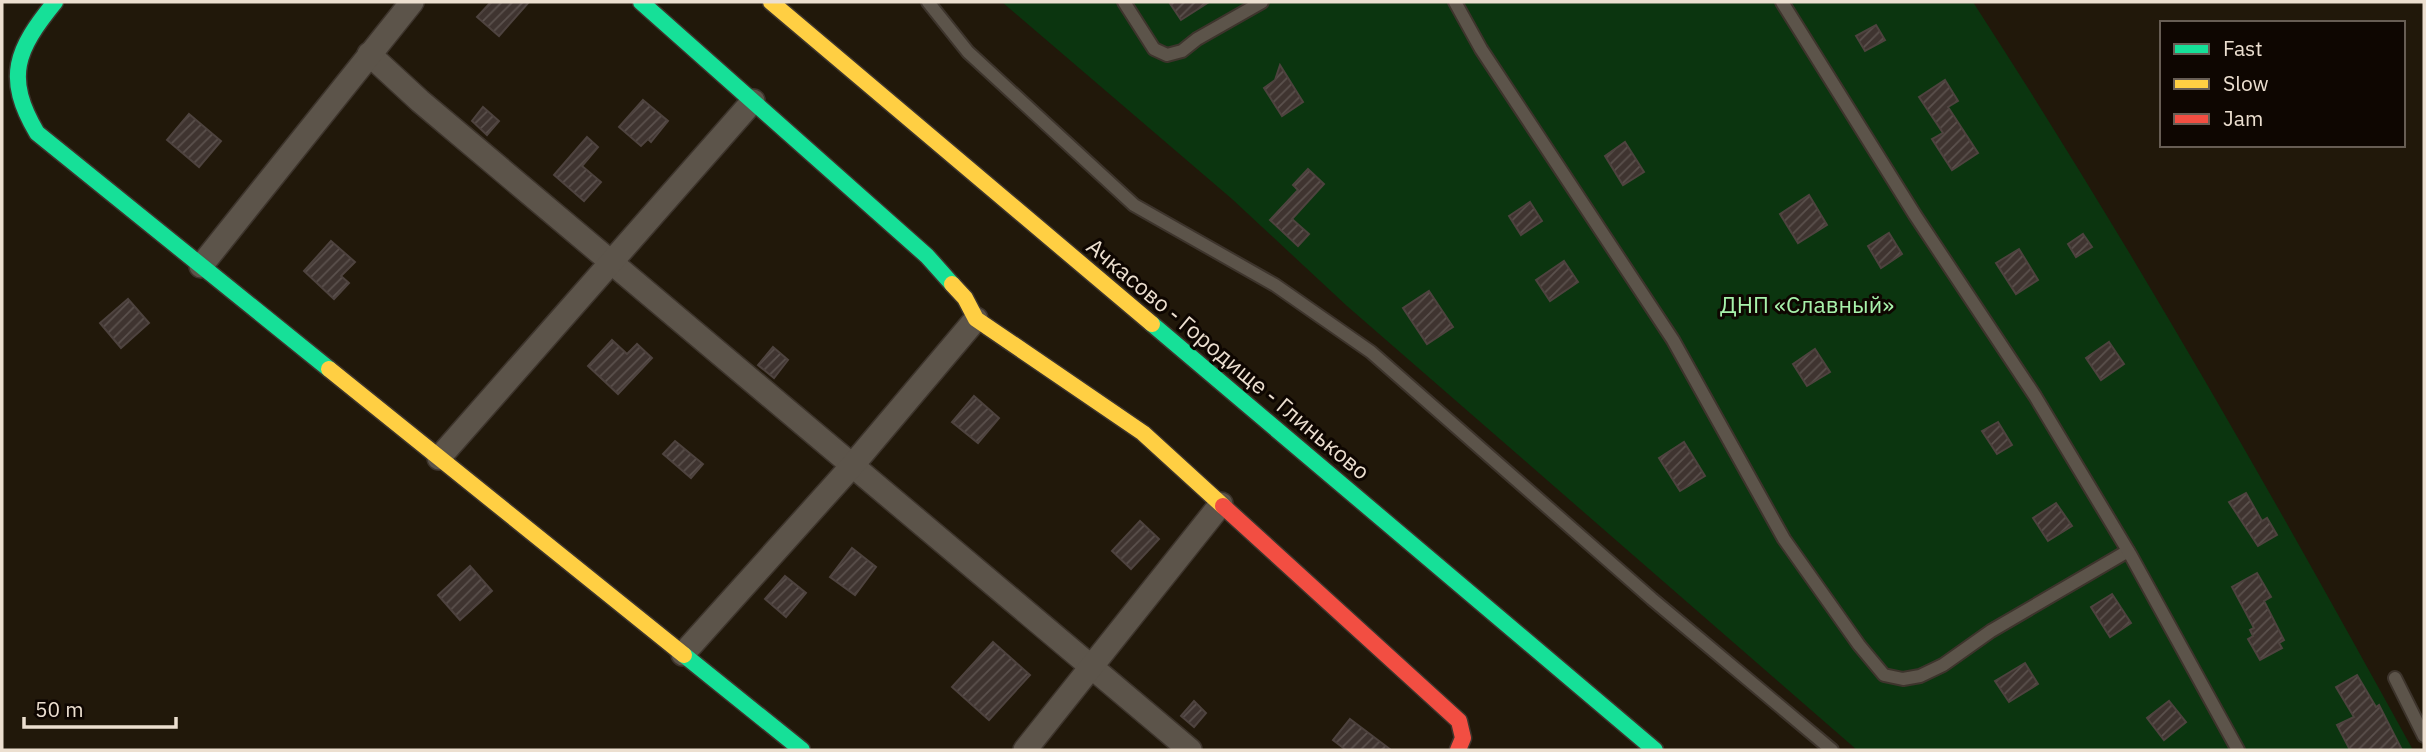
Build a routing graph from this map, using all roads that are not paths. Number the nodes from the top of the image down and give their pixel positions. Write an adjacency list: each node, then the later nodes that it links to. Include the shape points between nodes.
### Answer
1 (55, 2): 13 (street, via 17,57 13,85 19,110 37,133)
2 (412, 2): 10 (street)
3 (640, 2): 11 (street)
4 (771, 2): 27 (street, Ачкасово - Городище - Глиньково)
5 (929, 2): 28 (lane, via 968,52 1134,205 1275,285 1371,352)
6 (1124, 2): 7 (lane, via 1154,49 1167,55 1182,51)
7 (1262, 2)
8 (1455, 2): 18 (lane, via 1481,49 1673,340 1784,539 1884,675 1903,679 1943,665 1991,631)
9 (1782, 2): 18 (lane, via 2035,396)
10 (369, 54): 12 (street); 13 (street)
11 (753, 101): 12 (street); 14 (street, via 927,256 965,298)
12 (611, 264): 15 (street); 16 (street)
13 (201, 265): 15 (street)
14 (976, 319): 16 (street); 17 (street, via 1143,433)
15 (439, 458): 19 (street)
16 (851, 467): 19 (street); 20 (street)
17 (1221, 504): 20 (street); 26 (street, via 1459,722 1463,738)
18 (2128, 551): 29 (lane)
19 (683, 654): 23 (street)
20 (1092, 667): 24 (street); 25 (street)
21 (2395, 678): 22 (lane)
22 (2424, 736)
23 (802, 750)
24 (1026, 750)
25 (1190, 750)
26 (1458, 750)
27 (1655, 750)
28 (1832, 750)
29 (2238, 750)

